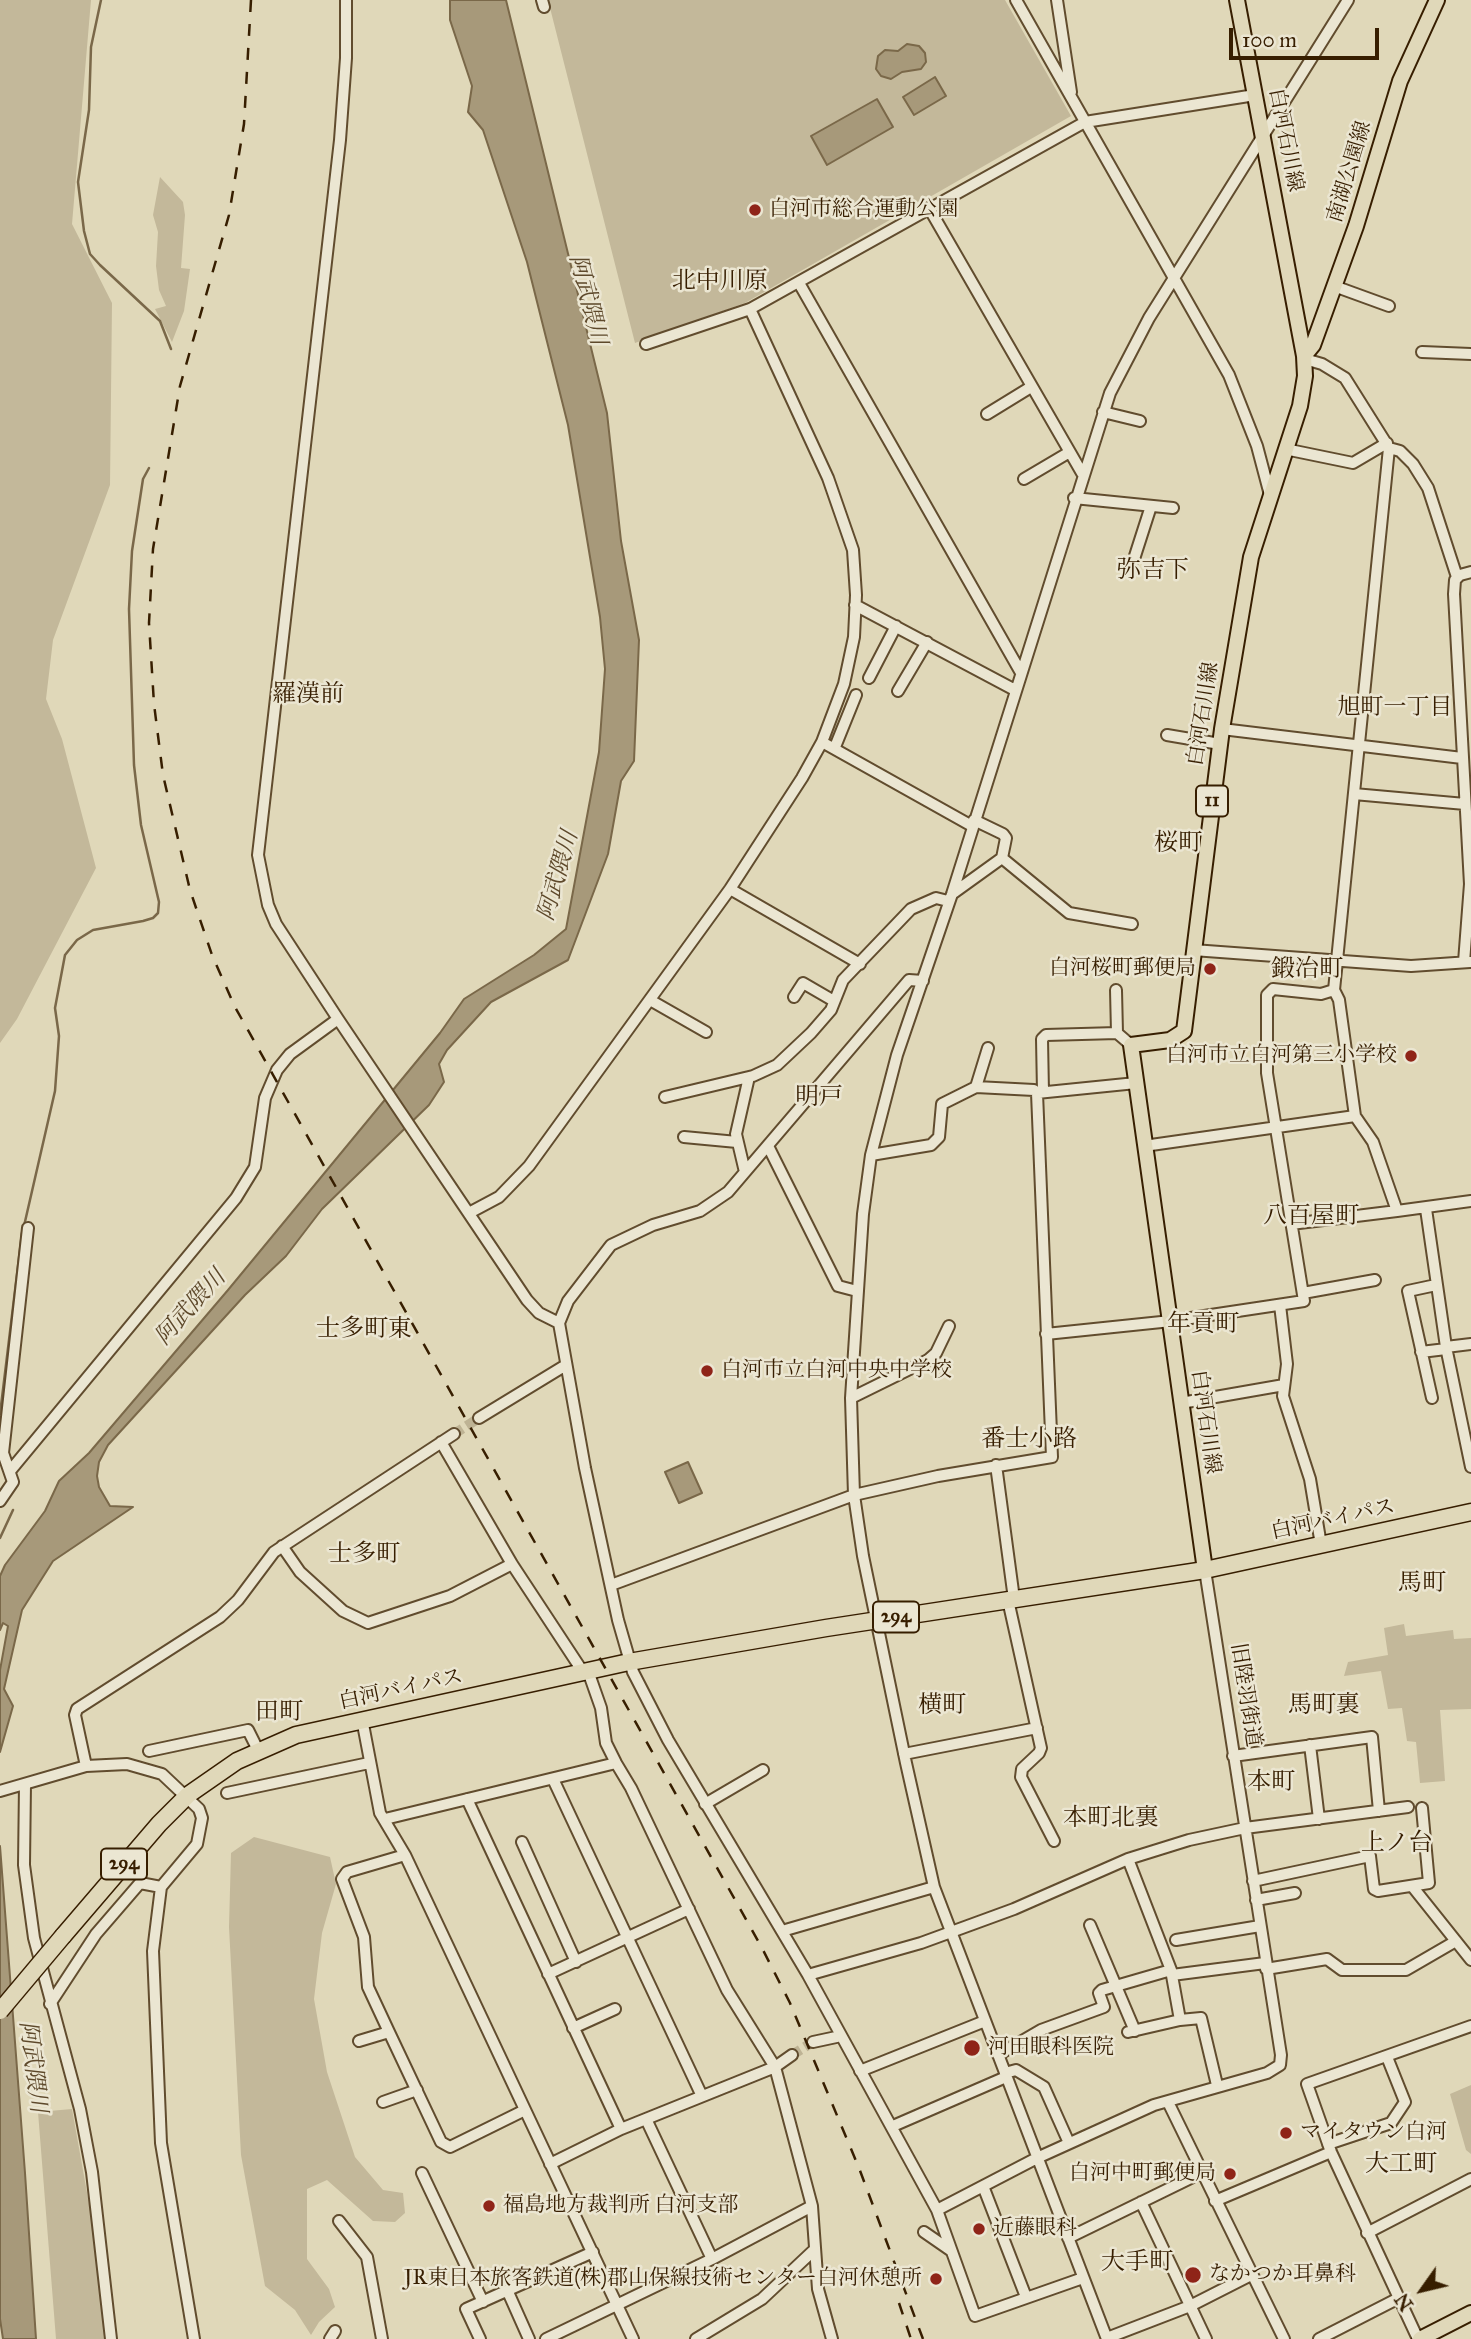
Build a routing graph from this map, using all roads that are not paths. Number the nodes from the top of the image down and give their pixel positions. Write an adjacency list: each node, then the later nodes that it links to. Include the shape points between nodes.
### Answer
1 (346, 0): 71 (street, via 340,140 258,855 276,924)
2 (1016, 0): 8 (street)
3 (1057, 0): 8 (street)
4 (1237, 0): 7 (main road, 白河石川線 / 11)
5 (1348, 0): 10 (street)
6 (1437, 0): 14 (main road, 南湖公園線, via 1400,81)
7 (1255, 95): 9 (street); 10 (main road, 白河石川線 / 11)
8 (1072, 98): 9 (street)
9 (1085, 122): 11 (street); 12 (street)
10 (1262, 139): 12 (street); 20 (main road, 白河石川線 / 11)
11 (929, 208): 13 (street); 21 (street)
12 (1174, 278): 22 (street, via 1128,357); 30 (street, via 1229,375 1257,446)
13 (799, 283): 16 (street); 40 (street)
14 (1334, 286): 15 (street); 20 (main road, 南湖公園線)
15 (1389, 306)
16 (750, 309): 17 (street); 37 (street, via 828,478 853,550)
17 (646, 344)
18 (1422, 352): 19 (street)
19 (1471, 354)
20 (1305, 358): 25 (street, via 1345,378); 26 (main road, 白河石川線 / 11, via 1300,406)
21 (1031, 387): 23 (street); 27 (street)
22 (1103, 412): 24 (street); 28 (street)
23 (987, 414)
24 (1140, 421)
25 (1388, 446): 26 (street, via 1353,463); 36 (street, via 1413,464 1428,488); 50 (street)
26 (1285, 449): 30 (main road, 白河石川線 / 11)
27 (1068, 453): 28 (street); 29 (street)
28 (1082, 473): 31 (street)
29 (1024, 479)
30 (1269, 495): 48 (main road, 白河石川線 / 11, via 1251,557)
31 (1074, 498): 32 (street); 40 (street)
32 (1151, 506): 33 (street); 34 (street)
33 (1173, 508)
34 (1134, 559)
35 (1471, 572): 36 (street)
36 (1457, 577): 52 (street)
37 (855, 605): 38 (street); 49 (street, via 855,637 844,684)
38 (896, 626): 39 (street); 41 (street)
39 (927, 642): 42 (street); 43 (street)
40 (1020, 671): 42 (street)
41 (869, 678)
42 (1014, 690): 55 (street)
43 (898, 691)
44 (856, 695): 45 (street)
45 (849, 713): 46 (street); 51 (street)
46 (859, 720)
47 (1167, 735): 48 (street)
48 (1221, 736): 50 (street); 61 (main road, 白河石川線 / 11)
49 (822, 741): 51 (street); 58 (street)
50 (1359, 744): 52 (street); 53 (street)
51 (835, 747): 55 (street)
52 (1462, 758): 54 (street)
53 (1354, 794): 54 (street); 62 (street)
54 (1465, 804): 57 (street)
55 (973, 823): 56 (street, via 1003,834); 59 (street)
56 (1002, 858): 59 (street); 60 (street, via 1069,913)
57 (1470, 882): 63 (street)
58 (730, 889): 64 (street); 69 (street)
59 (950, 897): 64 (street, via 911,909); 65 (street)
60 (1132, 925)
61 (1193, 950): 62 (street); 74 (main road, 白河石川線 / 11, via 1184,1031 1170,1040)
62 (1337, 962): 63 (street); 67 (street)
63 (1467, 962)
64 (860, 964): 70 (street, via 843,980)
65 (923, 981): 85 (street, via 909,980); 87 (street, via 897,1055)
66 (1116, 990): 73 (street)
67 (1334, 990): 81 (street); 82 (street, via 1321,994 1273,989 1267,995 1267,1073)
68 (794, 998): 70 (street, via 803,983)
69 (650, 1000): 72 (street); 92 (street, via 529,1167 499,1198)
70 (834, 1001): 76 (street, via 790,1055)
71 (338, 1019): 92 (street); 117 (street, via 290,1054 277,1070 265,1098 255,1167 236,1198)
72 (706, 1032)
73 (1117, 1033): 74 (street); 79 (street, via 1046,1035 1042,1039)
74 (1131, 1045): 77 (main road, 白河石川線)
75 (989, 1048): 78 (street)
76 (749, 1077): 80 (street); 84 (street)
77 (1136, 1083): 79 (street); 86 (main road, 白河石川線)
78 (976, 1087): 79 (street); 87 (street, via 942,1104 939,1137 931,1145)
79 (1040, 1093): 103 (street)
80 (664, 1097)
81 (1355, 1116): 82 (street); 91 (street, via 1373,1142)
82 (1277, 1129): 86 (street); 93 (street)
83 (684, 1137): 84 (street)
84 (737, 1142): 88 (street)
85 (768, 1146): 88 (street); 97 (street, via 838,1286)
86 (1144, 1146): 100 (main road, 白河石川線)
87 (871, 1155): 97 (street)
88 (745, 1172): 101 (street, via 728,1192 700,1211 653,1225 611,1245 568,1301)
89 (1471, 1201): 90 (street)
90 (1426, 1209): 91 (street); 96 (street)
91 (1396, 1211): 93 (street)
92 (469, 1213): 101 (street, via 527,1300 539,1313)
93 (1291, 1224): 98 (street)
94 (28, 1228): 117 (street, via 3,1453)
95 (1375, 1280): 98 (street)
96 (1436, 1285): 105 (street); 106 (street, via 1408,1291)
97 (857, 1291): 109 (street)
98 (1303, 1293): 99 (street, via 1304,1300)
99 (1280, 1305): 100 (street); 108 (street, via 1287,1364)
100 (1171, 1321): 103 (street); 111 (main road, 白河石川線)
101 (559, 1323): 107 (street)
102 (949, 1326): 109 (street, via 929,1360)
103 (1046, 1334): 115 (street, via 1053,1454)
104 (1471, 1344): 105 (street)
105 (1446, 1348): 106 (street); 116 (street)
106 (1421, 1352): 110 (street)
107 (566, 1365): 112 (street); 125 (street)
108 (1284, 1385): 111 (street); 121 (street, via 1283,1396 1310,1479)
109 (851, 1398): 118 (street)
110 (1432, 1398)
111 (1181, 1404): 124 (main road, 白河石川線)
112 (478, 1418)
113 (454, 1434): 114 (street)
114 (441, 1442): 122 (street); 123 (street)
115 (996, 1465): 118 (street); 126 (street)
116 (1471, 1466)
117 (10, 1471): 119 (street, via 13,1482)
118 (853, 1495): 125 (street); 127 (street)
119 (0, 1501)
120 (1471, 1512): 121 (highway, 白河バイパス / 294)
121 (1321, 1545): 124 (highway, 白河バイパス / 294)
122 (282, 1546): 123 (street, via 300,1572 343,1611 368,1623 450,1596); 139 (street, via 220,1617 77,1709)
123 (512, 1564): 129 (street)
124 (1205, 1570): 126 (highway, 294); 136 (street, 旧陸羽街道)
125 (611, 1585): 128 (street)
126 (1011, 1600): 127 (highway, 294); 131 (street)
127 (877, 1620): 128 (highway, 294); 135 (street)
128 (629, 1662): 129 (highway, 294); 147 (street, via 645,1701)
129 (585, 1672): 130 (highway, 白河バイパス / 294); 138 (street)
130 (362, 1719): 133 (highway, 白河バイパス / 294, via 296,1735); 137 (street)
131 (1037, 1728): 135 (street); 154 (street, via 1039,1753 1022,1769 1021,1777)
132 (1310, 1745): 136 (street); 150 (street, via 1372,1737); 152 (street)
133 (258, 1750): 134 (street, via 248,1730); 145 (highway, 白河バイパス / 294)
134 (149, 1751)
135 (904, 1754): 160 (street)
136 (1233, 1756): 153 (street, 旧陸羽街道)
137 (369, 1763): 144 (street); 151 (street)
138 (616, 1763): 141 (street); 164 (street)
139 (86, 1766): 142 (street); 145 (street, via 149,1768)
140 (763, 1769): 147 (street)
141 (553, 1779): 146 (street); 169 (street)
142 (23, 1785): 143 (street); 179 (street, via 24,1865 34,1938)
143 (0, 1791)
144 (227, 1793)
145 (188, 1795): 161 (street, via 202,1818 197,1844); 181 (highway, 白河バイパス / 294, bridge)
146 (467, 1799): 151 (street); 176 (street)
147 (705, 1804): 167 (street)
148 (1408, 1807): 150 (street)
149 (1422, 1808): 159 (street, via 1429,1883)
150 (1379, 1811): 152 (street)
151 (385, 1819): 156 (street)
152 (1319, 1819): 153 (street)
153 (1245, 1828): 157 (street); 158 (street, 旧陸羽街道)
154 (1054, 1841)
155 (522, 1842): 173 (street)
156 (405, 1855): 186 (street, via 347,1872 342,1879 364,1937 368,1987); 201 (street)
157 (1128, 1859): 168 (street, via 1014,1909); 175 (street)
158 (1253, 1881): 159 (street, via 1370,1856 1378,1891); 163 (street, 旧陸羽街道)
159 (1412, 1886): 171 (street)
160 (934, 1887): 167 (street); 168 (street)
161 (161, 1888): 179 (street, via 140,1883 96,1934); 235 (street, via 153,1951 159,2119)
162 (1295, 1893): 163 (street)
163 (1256, 1900): 166 (street, 旧陸羽街道)
164 (689, 1909): 169 (street); 193 (street, via 727,1990)
165 (1090, 1925): 178 (street)
166 (1260, 1926): 170 (street); 174 (street, 旧陸羽街道)
167 (782, 1931): 177 (street)
168 (950, 1931): 177 (street); 183 (street)
169 (627, 1939): 173 (street); 198 (street)
170 (1176, 1940)
171 (1456, 1941): 172 (street); 174 (street, via 1406,1970 1342,1970 1327,1959)
172 (1471, 1960)
173 (576, 1962): 176 (street)
174 (1266, 1966): 175 (street); 196 (street, 旧陸羽街道, via 1282,2054 1280,2066)
175 (1171, 1973): 178 (street); 182 (street)
176 (548, 1974): 185 (street)
177 (808, 1975): 187 (street)
178 (1116, 1985): 182 (street, via 1132,2032); 191 (street, via 1099,1993 1104,2007 1041,2030)
179 (50, 2004): 234 (street, via 68,2059 92,2172)
180 (615, 2009): 185 (street)
181 (0, 2011)
182 (1180, 2020): 196 (street, via 1203,2021)
183 (985, 2021): 191 (street); 194 (street)
184 (1471, 2026): 192 (street)
185 (573, 2028): 204 (street)
186 (389, 2032): 188 (street); 197 (street)
187 (841, 2036): 189 (street); 194 (street)
188 (359, 2041)
189 (813, 2042)
190 (792, 2055): 193 (street)
191 (998, 2055): 195 (street)
192 (1387, 2057): 206 (street, via 1405,2102 1391,2123); 206 (street, via 1307,2084)
193 (775, 2067): 198 (street); 215 (street)
194 (860, 2071): 203 (street)
195 (1005, 2075): 203 (street); 205 (street, via 1016,2070 1044,2087); 207 (street)
196 (1217, 2085): 200 (street, 旧陸羽街道)
197 (417, 2090): 199 (street); 201 (street, via 441,2141 450,2147)
198 (701, 2094): 202 (street)
199 (383, 2102)
200 (1168, 2102): 205 (street, 旧陸羽街道); 210 (street)
201 (525, 2110): 208 (street)
202 (646, 2119): 204 (street); 224 (street)
203 (893, 2126): 216 (street)
204 (621, 2129): 208 (street)
205 (1069, 2143): 207 (street, 旧陸羽街道)
206 (1330, 2148): 213 (street); 219 (street)
207 (1037, 2158): 212 (street, 旧陸羽街道); 220 (street)
208 (550, 2164): 223 (street)
209 (422, 2173): 230 (street)
210 (1201, 2173): 213 (street); 214 (street)
211 (1471, 2179): 219 (street)
212 (983, 2186): 216 (street, 旧陸羽街道); 228 (street)
213 (1215, 2201): 225 (street)
214 (1141, 2202): 220 (street); 232 (street)
215 (812, 2206): 221 (street); 224 (street)
216 (937, 2210): 222 (street)
217 (339, 2221): 236 (street, via 366,2257)
218 (924, 2232): 222 (street)
219 (1367, 2233): 229 (street)
220 (1068, 2238): 226 (street)
221 (813, 2250): 241 (street, via 762,2299); 242 (street)
222 (951, 2251): 228 (street, via 975,2316)
223 (593, 2252): 227 (street); 231 (street)
224 (712, 2259): 231 (street)
225 (1251, 2275): 232 (street); 245 (street)
226 (1083, 2278): 228 (street); 243 (street)
227 (508, 2292): 230 (street); 238 (street)
228 (1026, 2297)
229 (1399, 2298): 246 (street); 247 (street)
230 (483, 2302): 237 (street, via 467,2309)
231 (617, 2305): 239 (street); 240 (street)
232 (1190, 2306): 243 (street); 244 (street)
233 (1470, 2317): 247 (main road)
234 (111, 2339)
235 (194, 2339)
236 (382, 2339)
237 (480, 2339)
238 (528, 2339)
239 (546, 2339)
240 (634, 2339)
241 (696, 2339)
242 (832, 2339)
243 (1107, 2339)
244 (1206, 2339)
245 (1284, 2339)
246 (1319, 2339)
247 (1419, 2339)

